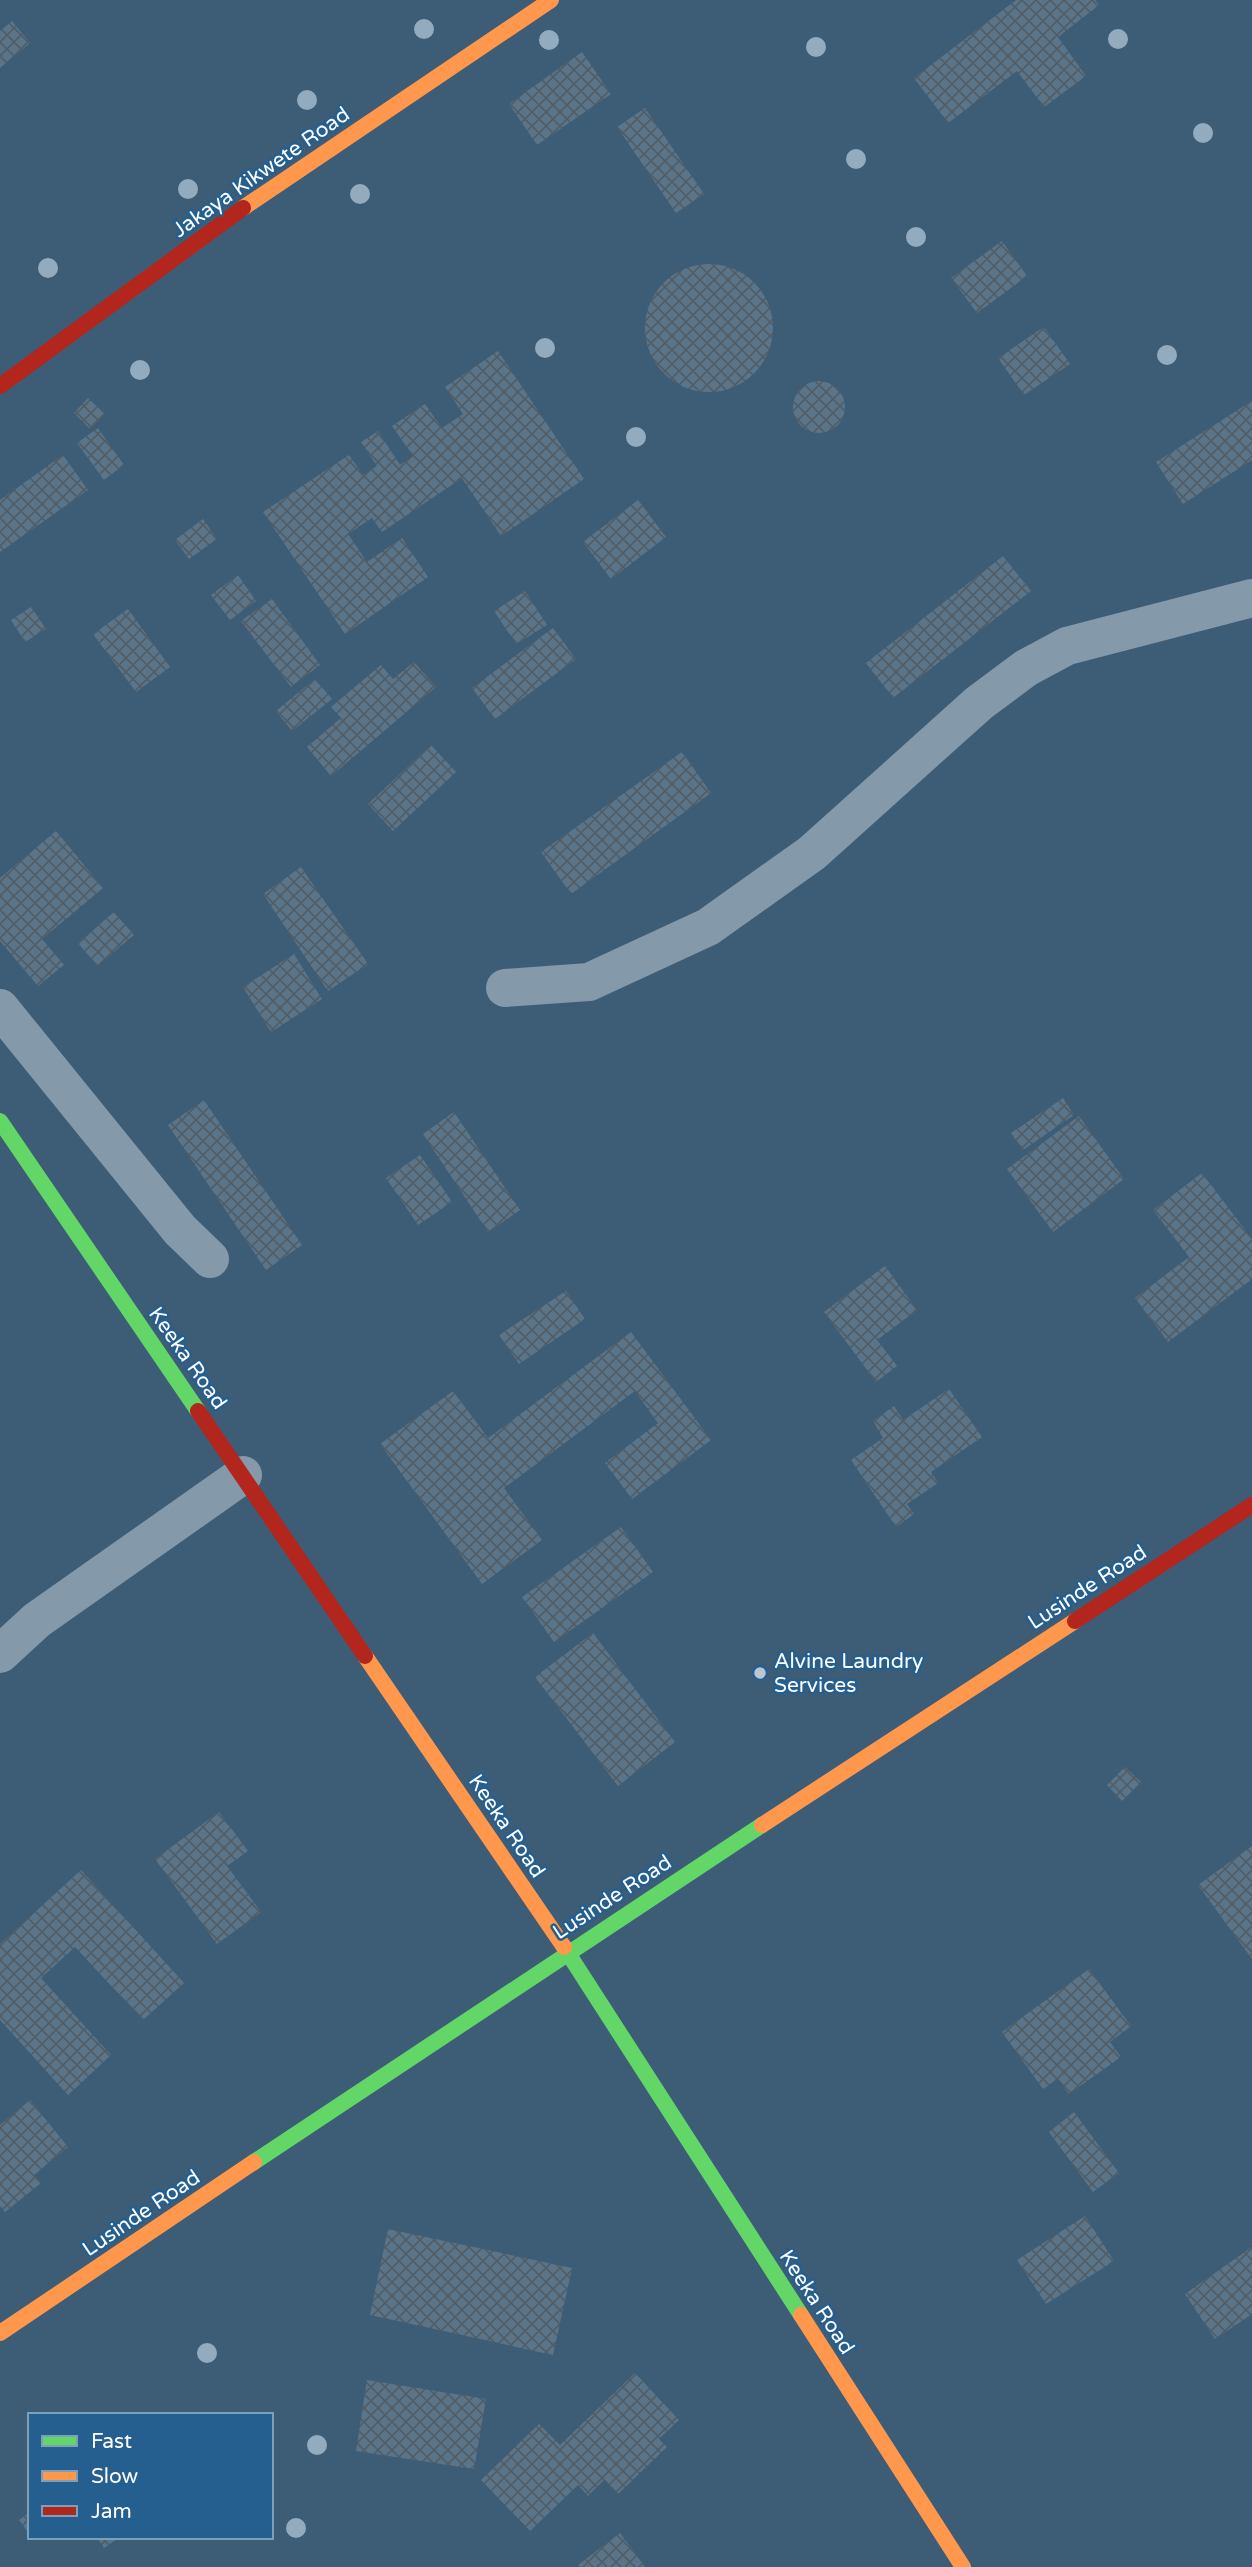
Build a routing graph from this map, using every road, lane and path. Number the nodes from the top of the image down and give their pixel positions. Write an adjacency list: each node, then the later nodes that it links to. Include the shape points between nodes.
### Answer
1 (551, 0): 2 (street, Jakaya Kikwete Road, via 74,327)
2 (0, 386)
3 (1252, 598): 4 (street, via 1067,646 1026,668 979,703 812,853 708,927 589,982)
4 (505, 988)
5 (0, 1008): 7 (street, via 180,1230)
6 (0, 1121): 8 (street, Keeka Road)
7 (210, 1259)
8 (243, 1475): 10 (street, via 37,1620); 11 (street, Keeka Road)
9 (1252, 1505): 11 (street, Lusinde Road)
10 (0, 1654)
11 (567, 1952): 12 (street, Lusinde Road); 13 (street, Keeka Road)
12 (0, 2333)
13 (962, 2567)

